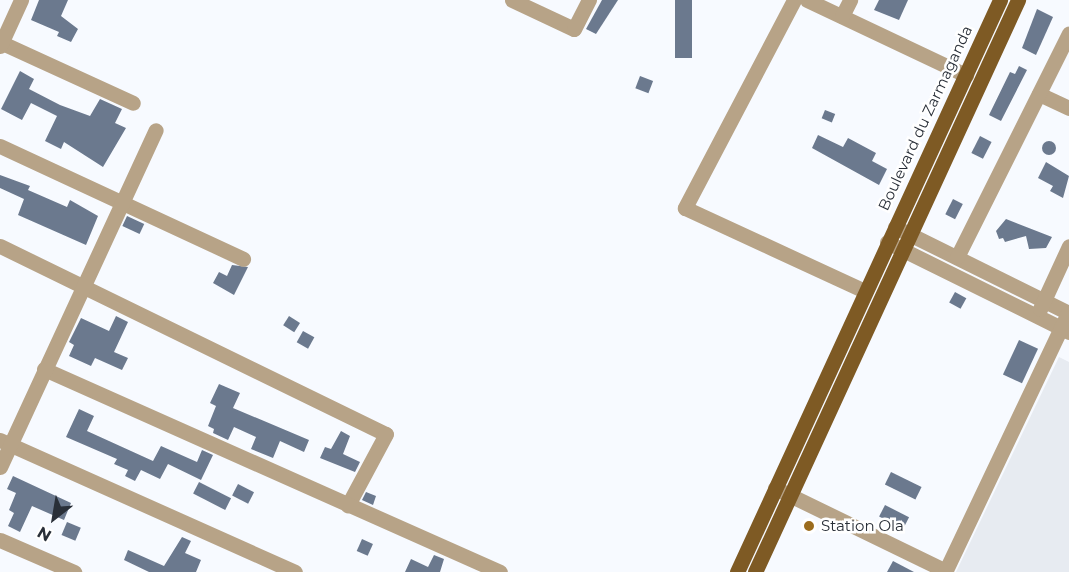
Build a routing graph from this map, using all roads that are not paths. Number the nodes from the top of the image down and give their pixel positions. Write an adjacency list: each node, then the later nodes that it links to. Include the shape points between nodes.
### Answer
1 (21, 0): 11 (street)
2 (512, 0): 3 (street, via 574,29)
3 (589, 0)
4 (794, 0): 27 (street, via 685,208)
5 (807, 0): 9 (street)
6 (850, 0): 9 (street)
7 (1000, 0): 12 (main road, Boulevard du Zarmaganda)
8 (1018, 0): 19 (main road, Boulevard du Zarmaganda)
9 (842, 16): 12 (street)
10 (1069, 33): 13 (street)
11 (0, 44): 14 (street)
12 (966, 75): 19 (main road, Boulevard du Zarmaganda)
13 (1039, 94): 15 (street); 24 (street)
14 (133, 103)
15 (1069, 108)
16 (156, 130): 18 (street)
17 (0, 146): 18 (street)
18 (122, 201): 25 (street); 26 (street)
19 (902, 230): 22 (main road, Boulevard du Zarmaganda); 23 (main road); 24 (street)
20 (0, 246): 26 (street)
21 (1069, 246): 28 (street)
22 (886, 247): 23 (street); 27 (main road, Boulevard du Zarmaganda)
23 (902, 249): 30 (street); 36 (main road)
24 (957, 257): 28 (street)
25 (243, 259)
26 (84, 284): 32 (street); 37 (street, via 386,434)
27 (865, 291): 35 (main road, Boulevard du Zarmaganda)
28 (1044, 301): 29 (street); 30 (street)
29 (1069, 313): 31 (street)
30 (1037, 316): 31 (street)
31 (1065, 330): 39 (street)
32 (44, 369): 33 (street); 37 (street)
33 (5, 442): 34 (street); 41 (street)
34 (0, 467)
35 (775, 488): 36 (street); 43 (main road, Boulevard du Zarmaganda)
36 (790, 496): 39 (street); 44 (main road)
37 (348, 505): 42 (street)
38 (0, 540): 40 (street)
39 (946, 571)
40 (74, 572)
41 (295, 572)
42 (500, 572)
43 (737, 572)
44 (755, 572)

